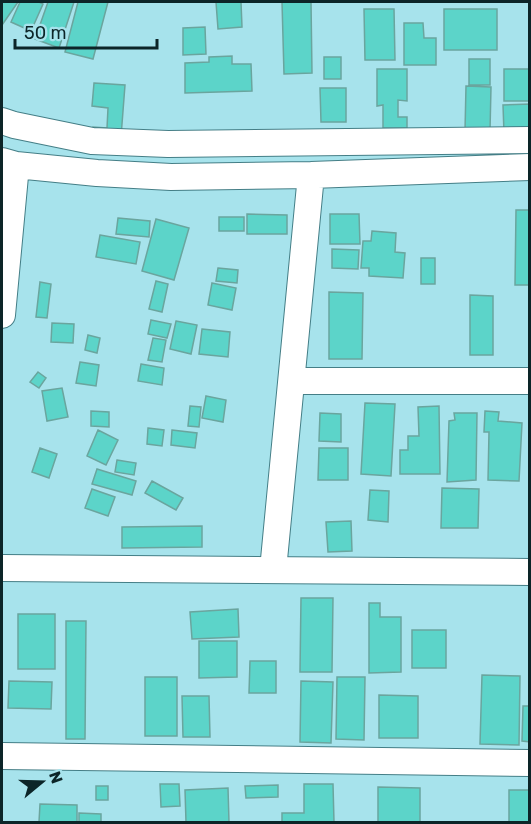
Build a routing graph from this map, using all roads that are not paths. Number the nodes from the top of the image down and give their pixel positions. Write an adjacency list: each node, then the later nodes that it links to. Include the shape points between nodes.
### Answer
1 (2, 121): 2 (street, via 92,141 168,144)
2 (530, 140)
3 (9, 163): 5 (street, via 171,177); 6 (street)
4 (530, 167): 5 (street)
5 (311, 175): 7 (street)
6 (2, 315)
7 (292, 381): 8 (street); 10 (street)
8 (530, 381)
9 (2, 568): 10 (street)
10 (273, 570): 11 (street)
11 (530, 572)
12 (2, 756): 13 (street)
13 (530, 763)

